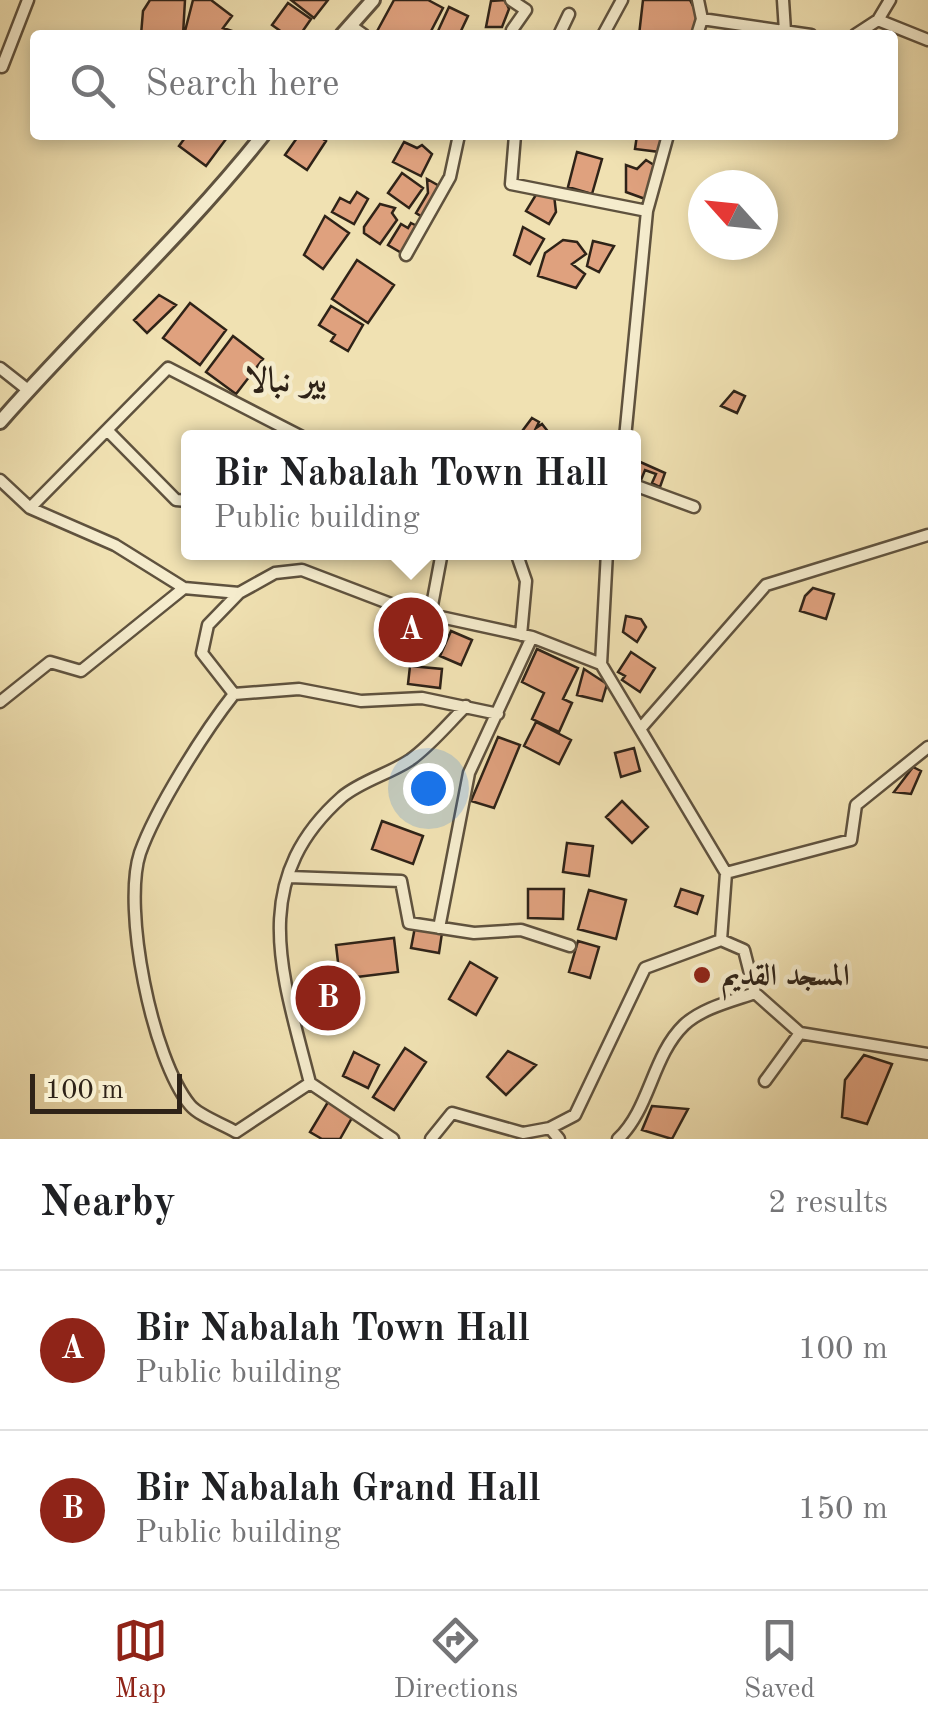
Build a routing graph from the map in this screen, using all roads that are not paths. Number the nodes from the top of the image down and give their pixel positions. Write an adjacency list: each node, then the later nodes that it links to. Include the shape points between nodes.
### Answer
1 (28, 0): 20 (street)
2 (374, 0): 11 (street)
3 (511, 0): 12 (street, via 526,10)
4 (622, 0): 14 (street)
5 (698, 0): 9 (street)
6 (782, 0): 17 (street)
7 (890, 0): 10 (street)
8 (570, 14): 13 (street)
9 (702, 19): 15 (street); 16 (street)
10 (878, 20): 18 (street); 19 (street)
11 (346, 30)
12 (512, 30)
13 (562, 30)
14 (606, 30)
15 (699, 30)
16 (778, 30)
17 (785, 30)
18 (863, 30)
19 (928, 40)
20 (2, 67)
21 (258, 140): 28 (street, via 160,255)
22 (457, 140): 26 (street, via 450,177)
23 (515, 140): 25 (street, via 511,184)
24 (667, 140): 25 (street)
25 (647, 211): 32 (street)
26 (406, 255)
27 (0, 368): 28 (street)
28 (28, 390): 29 (street)
29 (0, 422)
30 (107, 430): 31 (street, via 168,368); 35 (street); 37 (street)
31 (279, 430)
32 (625, 430)
33 (0, 480): 37 (street)
34 (641, 488): 36 (street)
35 (181, 501)
36 (694, 507)
37 (30, 508): 42 (street, via 116,544)
38 (928, 535): 51 (street, via 766,586)
39 (440, 560): 44 (street)
40 (519, 560): 45 (street, via 526,581)
41 (608, 560): 46 (street)
42 (184, 588): 43 (street); 48 (street, via 80,671 50,662)
43 (239, 593): 44 (street, via 275,573 302,570); 47 (street, via 208,625 202,653)
44 (430, 616): 45 (street)
45 (526, 636): 46 (street); 50 (street)
46 (601, 664): 51 (street)
47 (234, 694): 49 (street, via 299,688 361,701 422,698); 62 (street, via 206,730 140,854 134,903 152,1029 190,1106 236,1132)
48 (0, 702)
49 (466, 706): 50 (street); 54 (street, via 412,760 344,795 299,845)
50 (498, 714): 55 (street, via 469,773)
51 (640, 729): 53 (street)
52 (928, 747): 53 (street, via 856,805 851,840)
53 (726, 873): 56 (street)
54 (289, 877): 55 (street, via 401,881 409,923); 62 (street, via 280,901 278,958)
55 (440, 928): 57 (street, via 522,930)
56 (721, 940): 58 (street, via 744,950); 63 (street, via 645,968 575,1114)
57 (570, 946)
58 (754, 993): 59 (street); 67 (street, via 683,1025 632,1126)
59 (800, 1033): 60 (street); 61 (street)
60 (928, 1054)
61 (765, 1081)
62 (310, 1083): 64 (street)
63 (550, 1128): 65 (street, via 522,1133 452,1113); 66 (street)
64 (393, 1139)
65 (432, 1139)
66 (560, 1139)
67 (618, 1139)

